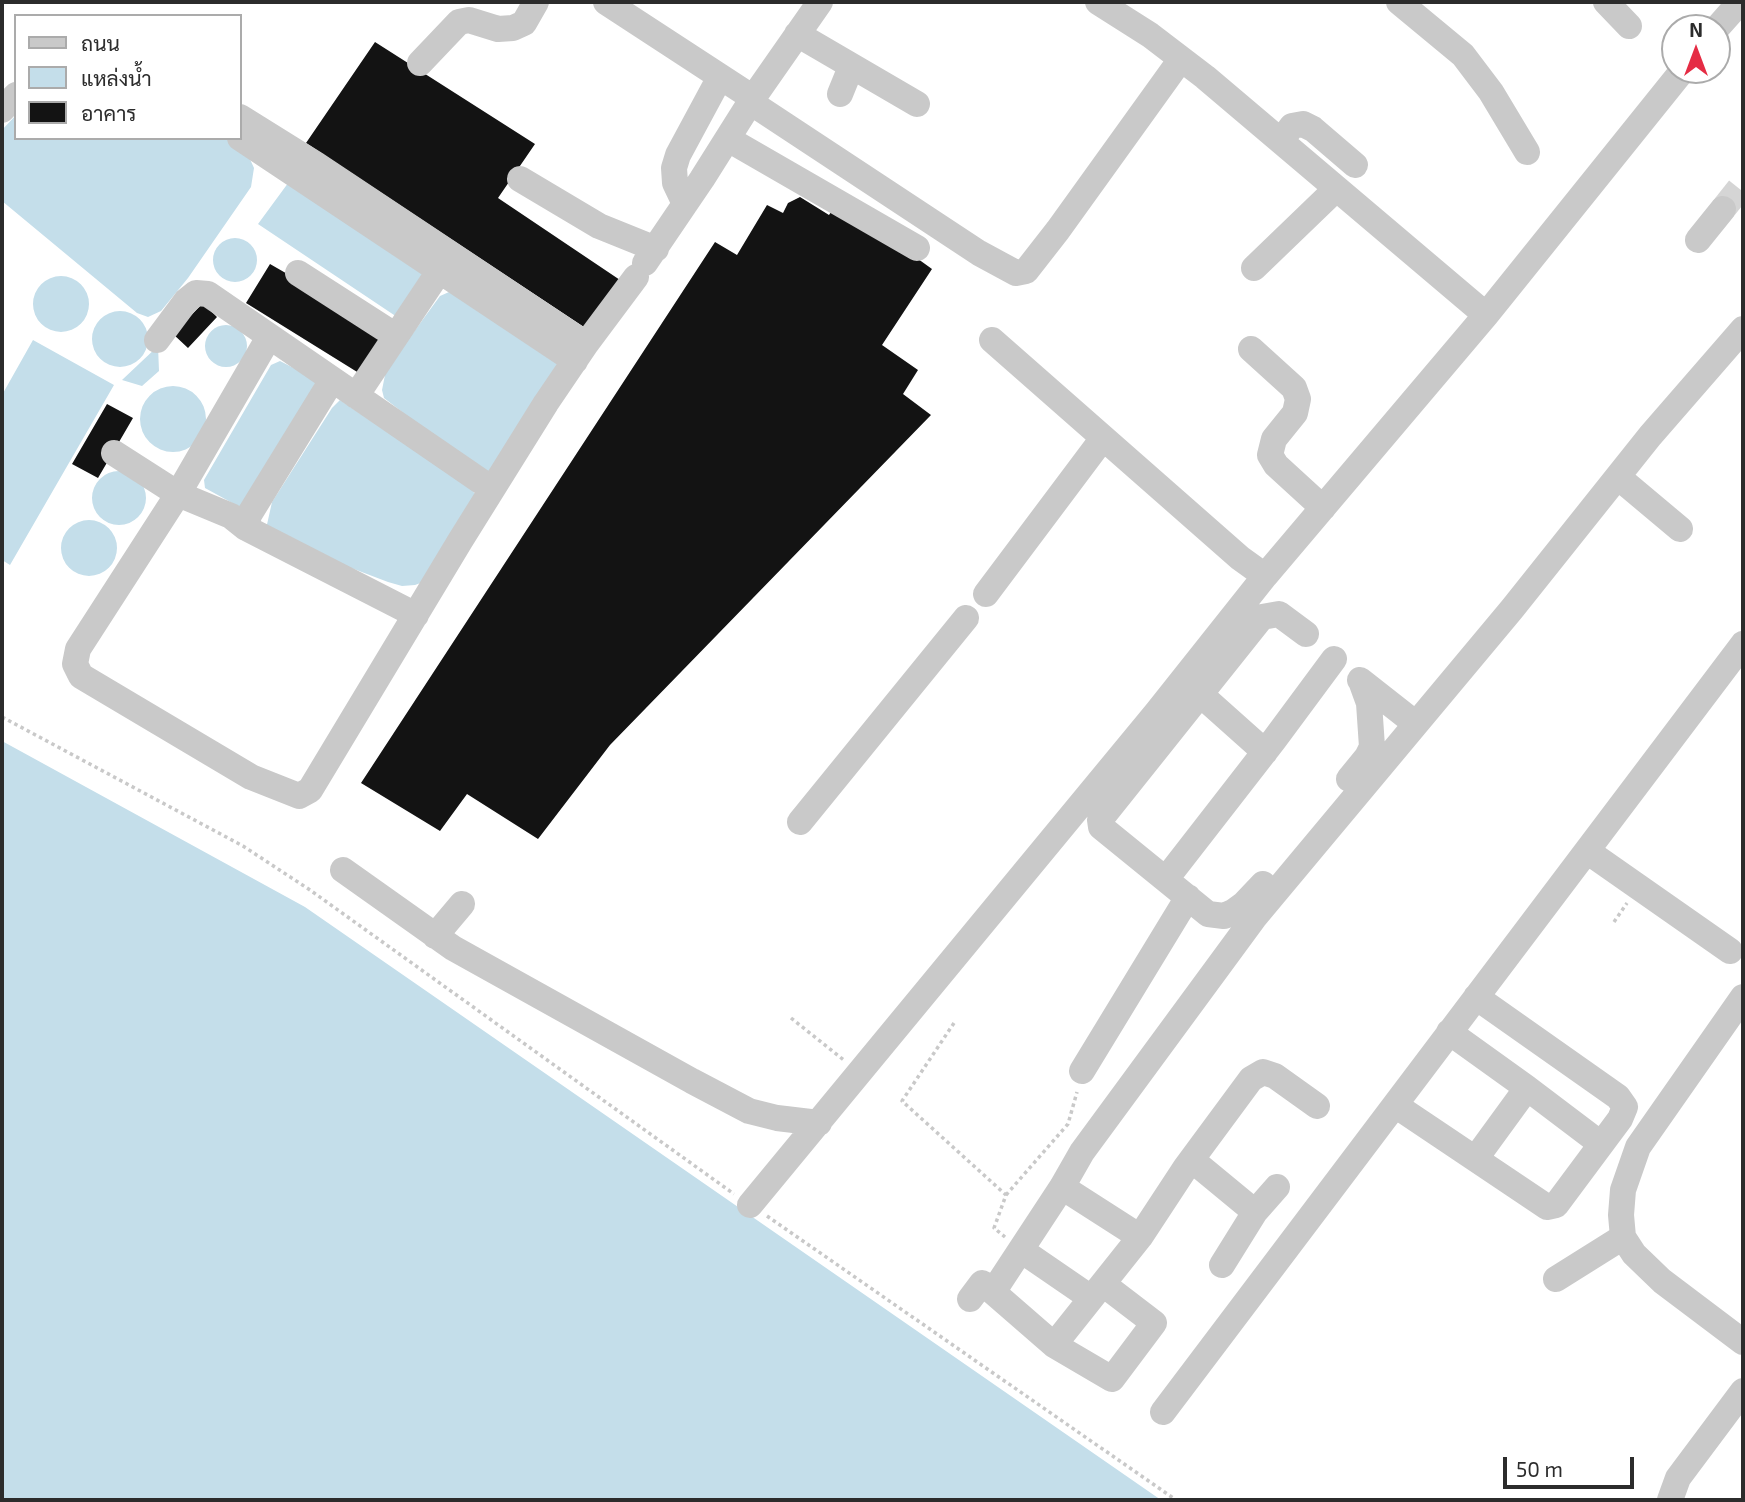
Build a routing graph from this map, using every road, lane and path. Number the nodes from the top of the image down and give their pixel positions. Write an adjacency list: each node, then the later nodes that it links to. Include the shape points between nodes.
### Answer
1 (536, 2): 10 (street, via 524,23 513,29 459,22)
2 (820, 2): 8 (street)
3 (1399, 2): 23 (street, via 1463,55 1492,92)
4 (1606, 2): 7 (street)
5 (617, 5): 12 (street)
6 (1111, 5): 9 (street)
7 (1629, 26)
8 (797, 34): 11 (street); 16 (street)
9 (1181, 58): 16 (street, via 1058,230 1026,271 1016,273 979,253); 22 (street)
10 (420, 63)
11 (851, 67): 14 (street); 17 (street)
12 (720, 77): 16 (street); 27 (street, via 674,168)
13 (1672, 84): 35 (street)
14 (839, 94)
15 (14, 97): 18 (street)
16 (752, 100): 21 (street)
17 (917, 104)
18 (2, 110)
19 (242, 118): 42 (street, via 317,165)
20 (242, 139): 33 (street)
21 (728, 139): 27 (street); 30 (street)
22 (1282, 141): 24 (street, via 1292,127 1303,124); 26 (street)
23 (1527, 152)
24 (1354, 165)
25 (520, 179): 31 (street, via 599,226)
26 (1336, 189): 32 (street); 35 (street)
27 (685, 204): 31 (street)
28 (1723, 209): 29 (street)
29 (1698, 240)
30 (917, 248)
31 (646, 263): 42 (street)
32 (1254, 268)
33 (440, 270): 37 (street); 42 (street)
34 (298, 272): 37 (street)
35 (1486, 314): 50 (street)
36 (1743, 329): 47 (street)
37 (396, 335): 44 (street)
38 (269, 337): 39 (street, via 208,294 196,293); 43 (street); 49 (street)
39 (157, 340)
40 (992, 340): 45 (street)
41 (1251, 349): 50 (street, via 1294,388 1298,399 1295,413 1274,439 1270,455)
42 (581, 352): 48 (street)
43 (332, 380): 44 (street); 51 (street, via 249,515)
44 (356, 396): 48 (street)
45 (1103, 439): 53 (street); 54 (street)
46 (114, 453): 49 (street)
47 (1618, 477): 52 (street); 61 (street)
48 (492, 489): 55 (street)
49 (178, 494): 51 (street, via 232,516); 55 (street, via 78,649 75,664 81,676 251,777 299,796 310,790)
50 (1323, 508): 53 (street)
51 (246, 528): 55 (street)
52 (1680, 528)
53 (1265, 576): 77 (street)
54 (986, 594)
55 (415, 615)
56 (967, 618): 63 (street)
57 (1743, 644): 64 (street)
58 (1334, 658): 59 (street, via 1279,614 1262,617); 61 (street); 62 (street); 67 (street, via 1368,703 1372,747 1367,757 1244,904 1216,916)
59 (1200, 694): 62 (street); 66 (street, via 1100,820 1101,827)
60 (2, 717): 87 (path, via 243,846 506,1033)
61 (1416, 724): 85 (street, via 1254,918 1082,1152)
62 (1265, 752): 66 (street)
63 (800, 822)
64 (1587, 851): 70 (street); 71 (street)
65 (343, 870): 69 (street)
66 (1166, 879): 67 (street)
67 (1188, 897): 76 (street)
68 (462, 904): 69 (street)
69 (435, 936): 81 (street, via 749,1111)
70 (1730, 951)
71 (1475, 997): 75 (street); 82 (street, via 1618,1097 1625,1107)
72 (1743, 997): 91 (street, via 1638,1147 1623,1190)
73 (791, 1018): 77 (path)
74 (954, 1023): 88 (path, via 902,1101)
75 (1449, 1032): 78 (street); 79 (street)
76 (1082, 1071): 88 (path, via 1068,1124)
77 (860, 1073): 81 (street)
78 (1527, 1088): 82 (street); 83 (street)
79 (1395, 1105): 83 (street); 99 (street)
80 (1317, 1106): 84 (street, via 1263,1072 1251,1079)
81 (819, 1123): 87 (street)
82 (1601, 1144): 83 (street, via 1556,1205 1547,1207)
83 (1476, 1158)
84 (1192, 1160): 89 (street); 90 (street)
85 (1062, 1187): 90 (street); 92 (street)
86 (1277, 1187): 89 (street)
87 (759, 1192): 100 (path)
88 (1006, 1195): 92 (path, via 994,1228)
89 (1255, 1212): 93 (street)
90 (1140, 1237): 95 (street)
91 (1623, 1237): 94 (street); 96 (street, via 1662,1281)
92 (1021, 1250): 95 (street); 97 (street, via 982,1296)
93 (1222, 1265)
94 (1556, 1279)
95 (1097, 1291): 97 (street); 97 (street, via 1154,1323 1112,1380)
96 (1743, 1342)
97 (1054, 1345)
98 (1743, 1391): 101 (street, via 1678,1478)
99 (1163, 1412)
100 (1176, 1500)
101 (1670, 1500)

